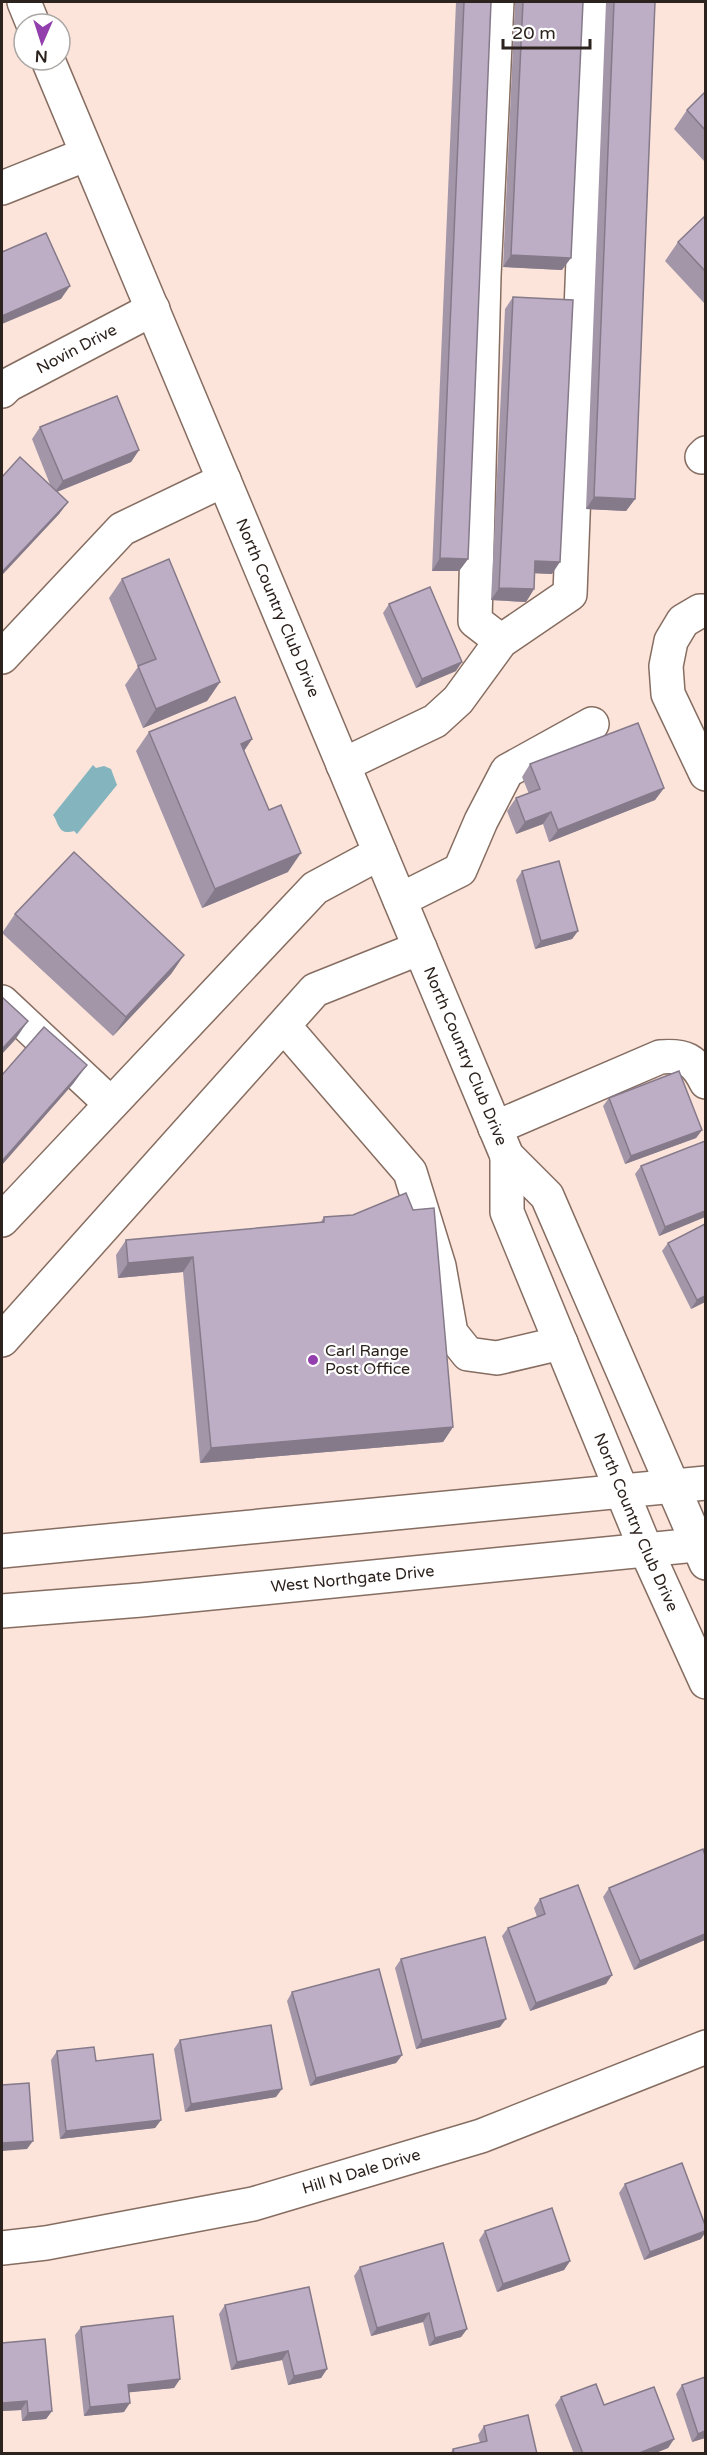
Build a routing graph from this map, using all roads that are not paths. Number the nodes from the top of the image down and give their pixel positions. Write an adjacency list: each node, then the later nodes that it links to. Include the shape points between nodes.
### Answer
1 (497, 2): 10 (street, via 484,276 475,621)
2 (593, 2): 10 (street, via 570,594)
3 (53, 72): 4 (street, North Country Club Drive)
4 (87, 154): 5 (street); 6 (street, North Country Club Drive)
5 (2, 188)
6 (153, 309): 7 (street, Novin Drive); 8 (street, North Country Club Drive)
7 (2, 391)
8 (224, 480): 11 (street, via 122,529); 13 (street, North Country Club Drive)
9 (705, 611): 14 (street, via 683,621 671,641 666,666 668,694)
10 (501, 641): 13 (street, via 458,700 435,721)
11 (2, 657)
12 (592, 724): 16 (street, via 507,771 460,870)
13 (343, 765): 15 (street, North Country Club Drive)
14 (705, 774)
15 (380, 853): 16 (street, North Country Club Drive); 21 (street, via 315,888)
16 (400, 900): 17 (street, North Country Club Drive)
17 (420, 948): 19 (street, via 315,990); 22 (street, North Country Club Drive)
18 (2, 1002): 21 (street)
19 (284, 1026): 24 (street); 25 (street, via 410,1172 439,1266 451,1333 468,1354 497,1358)
20 (705, 1082): 22 (street, via 690,1060 660,1057)
21 (111, 1104): 23 (street)
22 (501, 1142): 25 (street, North Country Club Drive, via 507,1212); 27 (street, North Country Club Drive, via 547,1196)
23 (2, 1220)
24 (2, 1340)
25 (561, 1343): 28 (street, North Country Club Drive)
26 (705, 1484): 27 (street)
27 (673, 1485): 28 (street); 30 (street, North Country Club Drive)
28 (621, 1490): 29 (street, North Country Club Drive); 31 (street)
29 (646, 1550): 30 (street, West Northgate Drive); 32 (street, West Northgate Drive); 33 (street, North Country Club Drive)
30 (703, 1550)
31 (2, 1551)
32 (2, 1611)
33 (705, 1682)
34 (705, 2048): 35 (street, Hill N Dale Drive, via 481,2136 253,2204)
35 (2, 2248)

